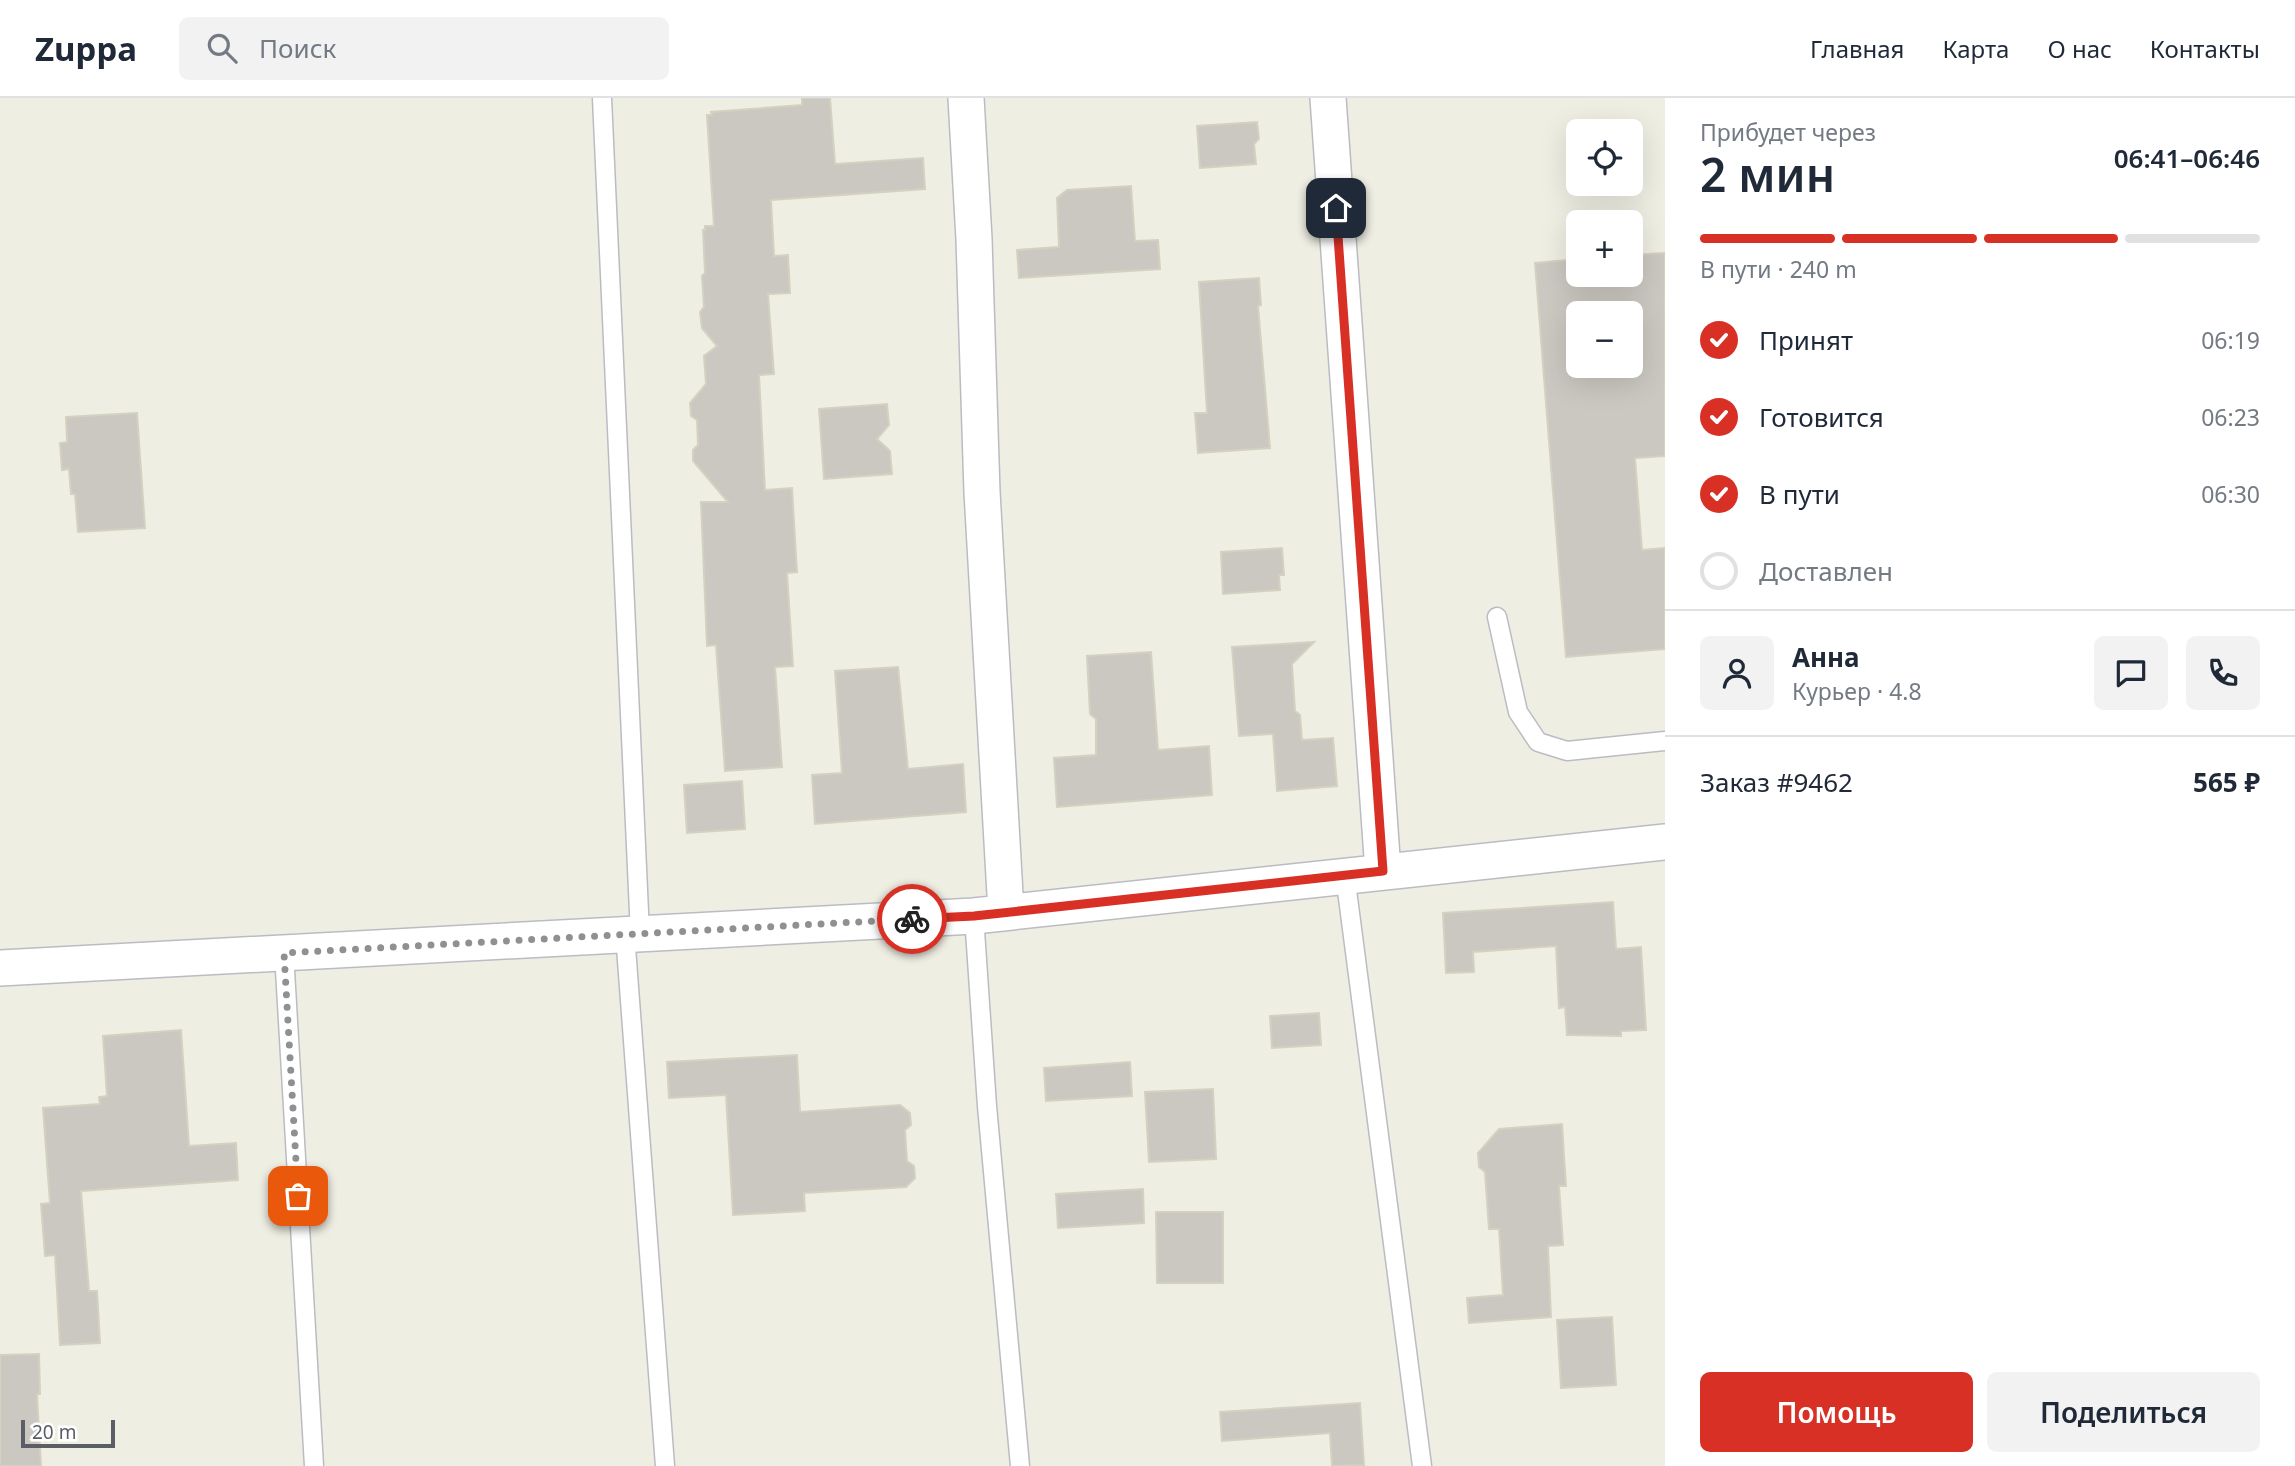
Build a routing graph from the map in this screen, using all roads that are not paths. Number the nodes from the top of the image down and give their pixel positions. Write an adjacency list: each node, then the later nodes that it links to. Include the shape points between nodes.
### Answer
1 (602, 98): 10 (lane)
2 (966, 98): 9 (street, via 982,492)
3 (1328, 98): 7 (street)
4 (1497, 617): 5 (lane, via 1518,712 1538,742 1567,751)
5 (1665, 741)
6 (1665, 842): 7 (street)
7 (1383, 871): 8 (street)
8 (1345, 875): 9 (street); 16 (lane)
9 (990, 914): 10 (street); 15 (lane, via 987,1106)
10 (633, 934): 11 (street); 14 (lane)
11 (284, 953): 12 (street); 13 (lane)
12 (0, 968)
13 (314, 1466)
14 (665, 1466)
15 (1020, 1466)
16 (1422, 1466)

